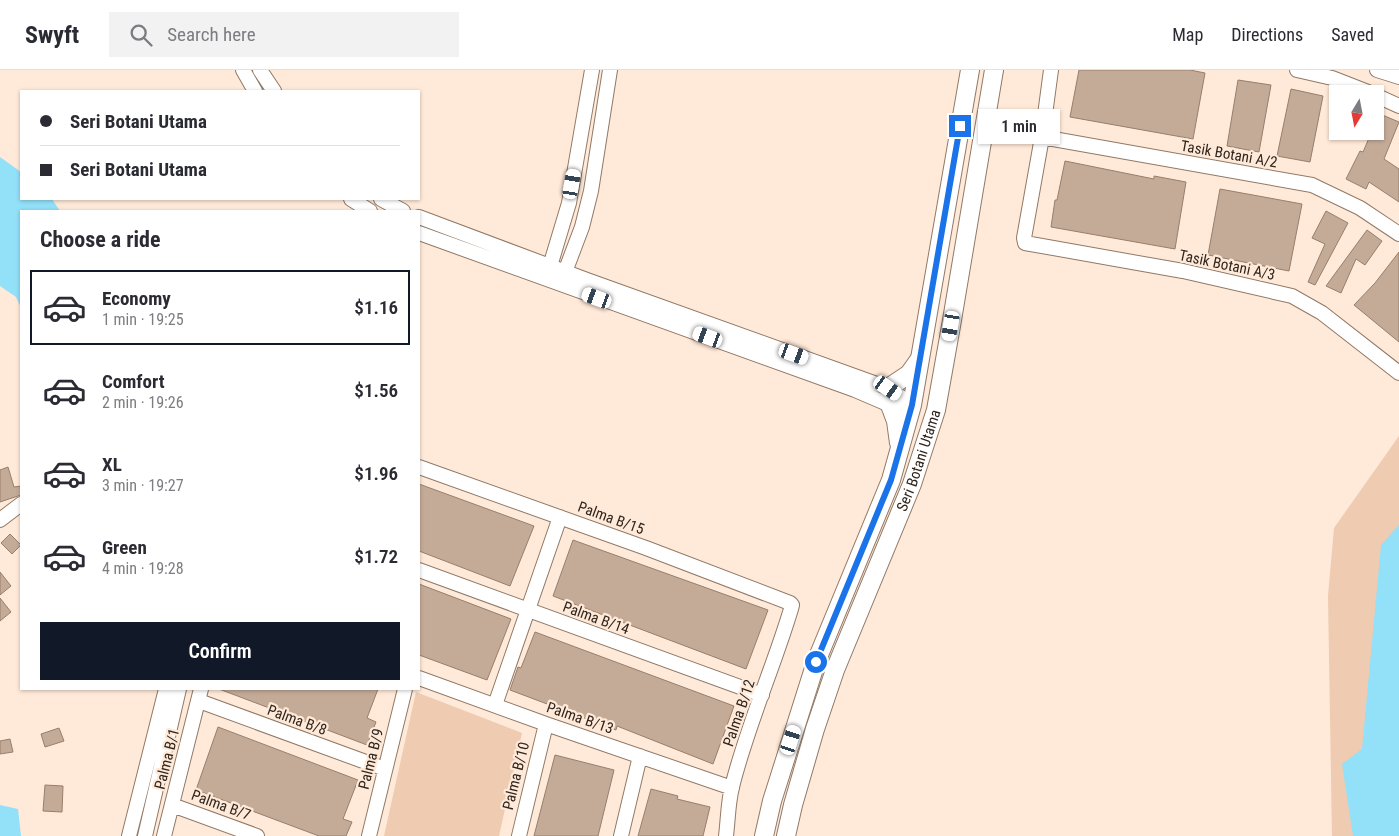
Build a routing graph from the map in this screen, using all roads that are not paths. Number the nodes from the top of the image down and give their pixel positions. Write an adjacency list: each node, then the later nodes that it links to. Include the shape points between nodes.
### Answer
1 (243, 70): 12 (street)
2 (260, 70): 13 (street)
3 (592, 70): 20 (street, via 569,203)
4 (610, 70): 21 (street, via 591,191)
5 (970, 70): 22 (main road, Seri Botani Utama)
6 (994, 70): 24 (main road, Seri Botani Utama)
7 (1051, 70): 16 (street)
8 (1297, 70): 11 (street)
9 (1376, 70): 10 (street)
10 (1399, 77)
11 (1350, 85)
12 (254, 90)
13 (273, 90)
14 (1384, 99): 15 (street)
15 (1399, 106)
16 (1042, 137): 19 (street, Tasik Botani A/2, via 1312,185 1360,208); 23 (street, Tasik Botani A/3, via 1025,243 1184,271 1292,296 1322,313)
17 (420, 217): 20 (street)
18 (420, 233): 20 (street)
19 (1399, 234)
20 (548, 272): 21 (street)
21 (563, 278): 25 (street, via 856,390)
22 (920, 359): 25 (main road); 26 (main road, Seri Botani Utama)
23 (1399, 373)
24 (940, 389): 26 (main road); 29 (main road, Seri Botani Utama)
25 (889, 396): 26 (street); 27 (main road)
26 (912, 405): 27 (main road, Seri Botani Utama); 29 (main road, via 918,412 920,423)
27 (899, 451): 56 (main road, Seri Botani Utama, via 891,480 816,662)
28 (420, 467): 31 (street, Palma B/15)
29 (917, 467): 57 (main road, Seri Botani Utama, via 835,670)
30 (20, 505): 32 (street)
31 (560, 517): 34 (street, Palma B/15); 35 (street)
32 (0, 520)
33 (420, 570): 35 (street, Palma B/14)
34 (790, 603): 41 (street, Palma B/12, via 792,606)
35 (528, 610): 41 (street, Palma B/14); 42 (street)
36 (420, 678): 42 (street, Palma B/13)
37 (166, 690): 48 (street)
38 (180, 690): 49 (street)
39 (405, 690): 45 (street, Palma B/9)
40 (200, 695): 45 (street, Palma B/8); 47 (street, Palma B/1)
41 (762, 695): 46 (street, Palma B/12, via 746,736)
42 (495, 705): 43 (street, Palma B/13)
43 (546, 724): 44 (street, Palma B/13); 53 (street, Palma B/10)
44 (640, 756): 46 (street, Palma B/13); 54 (street)
45 (385, 769): 52 (street, Palma B/9)
46 (732, 788): 55 (street, Palma B/12)
47 (172, 805): 50 (street, Palma B/1); 51 (street, Palma B/7)
48 (129, 836)
49 (145, 836)
50 (164, 836)
51 (257, 836)
52 (369, 836)
53 (519, 836)
54 (621, 836)
55 (726, 836)
56 (764, 836)
57 (786, 836)

